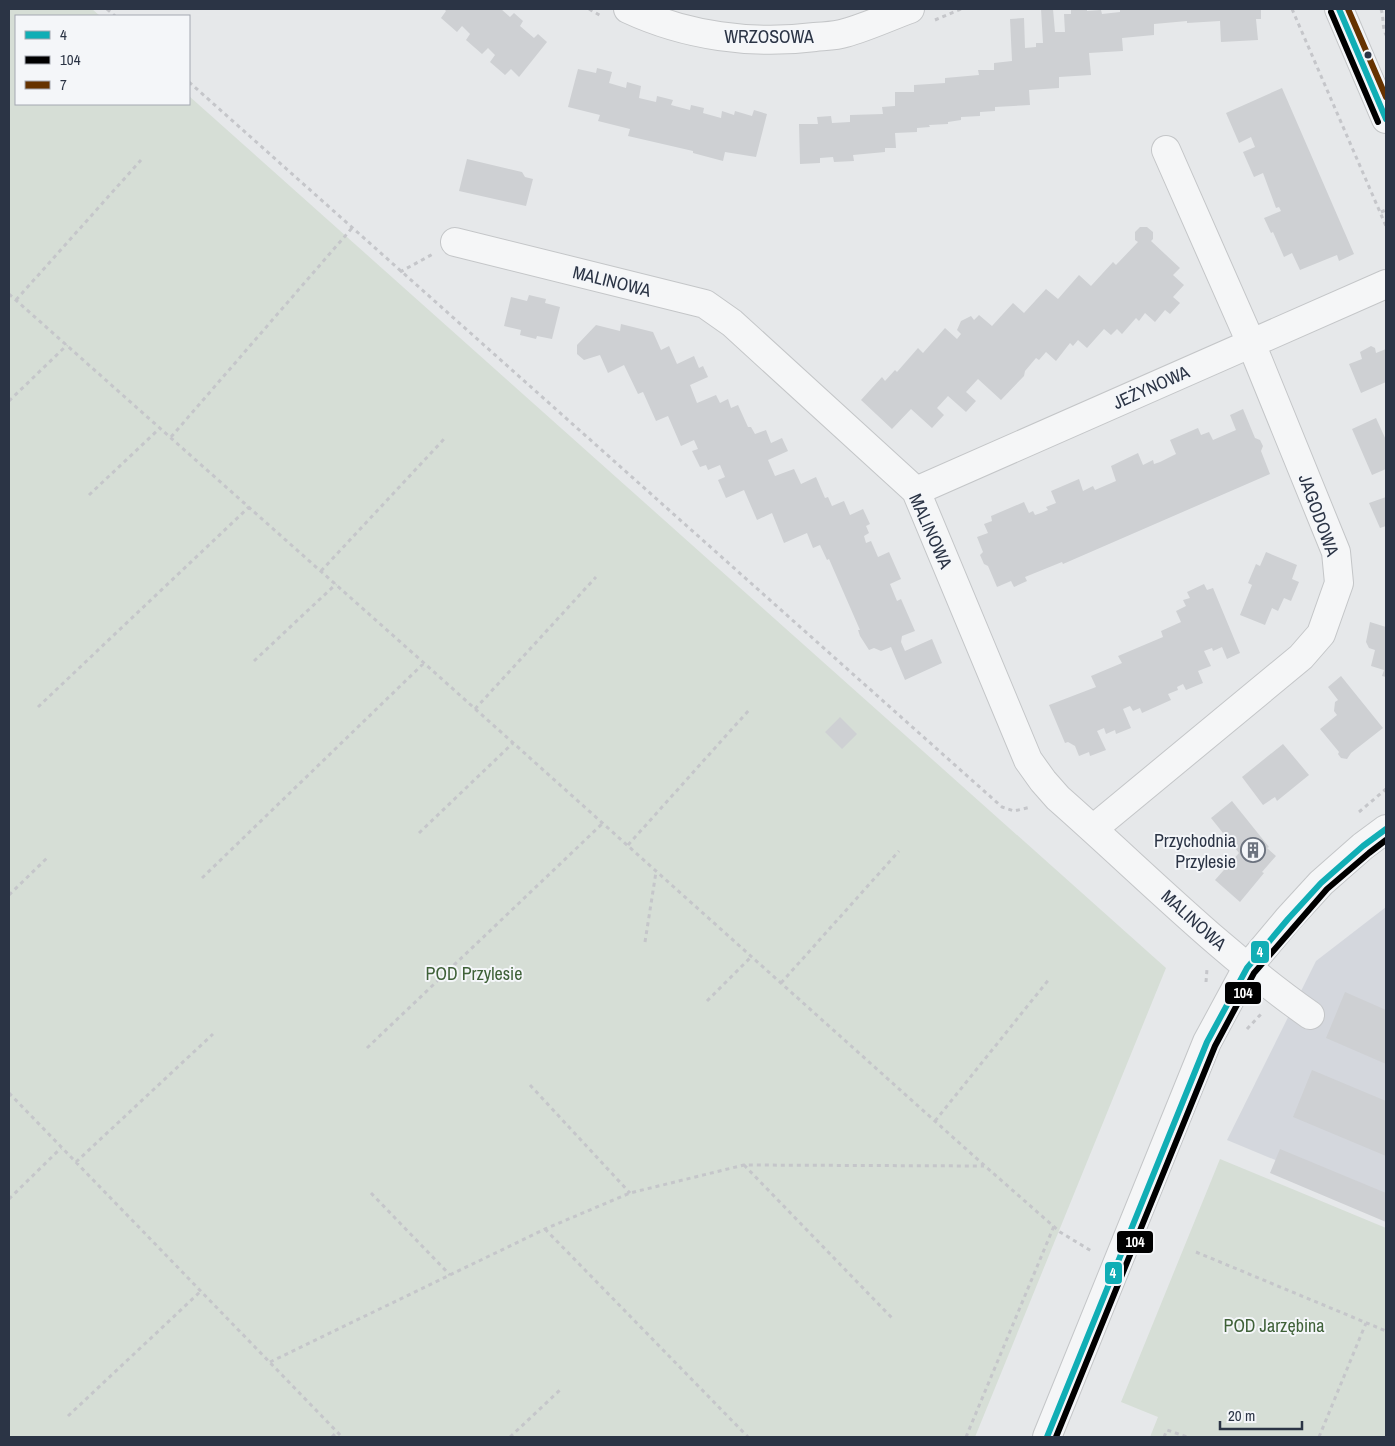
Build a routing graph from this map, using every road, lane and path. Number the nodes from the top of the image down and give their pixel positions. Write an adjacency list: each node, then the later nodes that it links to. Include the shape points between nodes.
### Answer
1 (628, 9): 2 (street, WRZOSOWA, via 669,24 737,40 844,33)
2 (910, 9)
3 (1292, 9): 13 (path)
4 (1339, 9): 9 (street)
5 (1381, 9): 6 (path)
6 (1385, 21): 7 (path)
7 (1386, 35)
8 (190, 83): 15 (path)
9 (1386, 119)
10 (1166, 150): 21 (street, JAGODOWA)
11 (142, 160): 20 (path)
12 (1386, 210): 13 (path)
13 (1381, 212): 14 (path)
14 (1386, 226)
15 (352, 228): 17 (path); 25 (path)
16 (455, 242): 17 (path); 27 (street, MALINOWA, via 704,304 732,323)
17 (400, 272): 39 (path, via 1002,807 1014,811)
18 (1386, 284): 21 (street, JEŻYNOWA)
19 (9, 294): 20 (path)
20 (16, 300): 22 (path)
21 (1251, 343): 27 (street, JEŻYNOWA); 41 (street, JAGODOWA, via 1336,552 1339,583 1321,634 1301,657)
22 (67, 345): 23 (path); 24 (path)
23 (9, 401)
24 (160, 428): 25 (path); 28 (path)
25 (171, 437): 29 (path)
26 (445, 438): 30 (path)
27 (916, 490): 39 (street, MALINOWA, via 1028,760)
28 (89, 495)
29 (249, 506): 30 (path); 35 (path)
30 (321, 571): 32 (path)
31 (596, 577): 36 (path)
32 (336, 584): 33 (path); 34 (path)
33 (254, 661)
34 (424, 663): 36 (path); 48 (path)
35 (38, 707)
36 (475, 709): 38 (path)
37 (749, 710): 44 (path)
38 (513, 743): 40 (path); 43 (path)
39 (1058, 798): 41 (street, MALINOWA)
40 (603, 823): 44 (path); 60 (path)
41 (1093, 829): 52 (street, MALINOWA)
42 (1386, 829): 52 (street, via 1321,883)
43 (419, 833)
44 (628, 846): 47 (path)
45 (899, 851): 54 (path)
46 (47, 858): 49 (path)
47 (656, 871): 50 (path); 51 (path)
48 (202, 878)
49 (9, 895)
50 (645, 942)
51 (751, 957): 54 (path); 56 (path)
52 (1247, 968): 55 (street, MALINOWA); 74 (street, via 1207,1042)
53 (1050, 978): 63 (path)
54 (781, 983): 63 (path)
55 (1278, 993): 57 (street, MALINOWA); 58 (path)
56 (706, 1001)
57 (1310, 1015)
58 (1243, 1033)
59 (214, 1034): 65 (path)
60 (367, 1048)
61 (530, 1085): 69 (path)
62 (9, 1093): 64 (path)
63 (935, 1121): 67 (path)
64 (62, 1148): 65 (path); 70 (path)
65 (76, 1162): 76 (path)
66 (744, 1165): 67 (path); 69 (path); 77 (path)
67 (985, 1166): 71 (path)
68 (371, 1193): 75 (path)
69 (630, 1193): 72 (path)
70 (9, 1199)
71 (1054, 1226): 74 (path); 88 (path)
72 (545, 1229): 75 (path); 87 (path)
73 (1196, 1252): 78 (path)
74 (1118, 1264): 89 (street)
75 (450, 1276): 80 (path)
76 (201, 1291): 80 (path); 82 (path)
77 (892, 1318)
78 (1366, 1323): 79 (path); 92 (path)
79 (1386, 1331)
80 (270, 1362): 83 (path)
81 (560, 1390): 86 (path)
82 (68, 1416)
83 (337, 1432): 84 (path); 85 (path)
84 (332, 1437)
85 (342, 1437)
86 (510, 1437)
87 (748, 1437)
88 (966, 1437)
89 (1047, 1437)
90 (1164, 1437): 91 (path, via 1167,1430)
91 (1186, 1437)
92 (1319, 1437)

